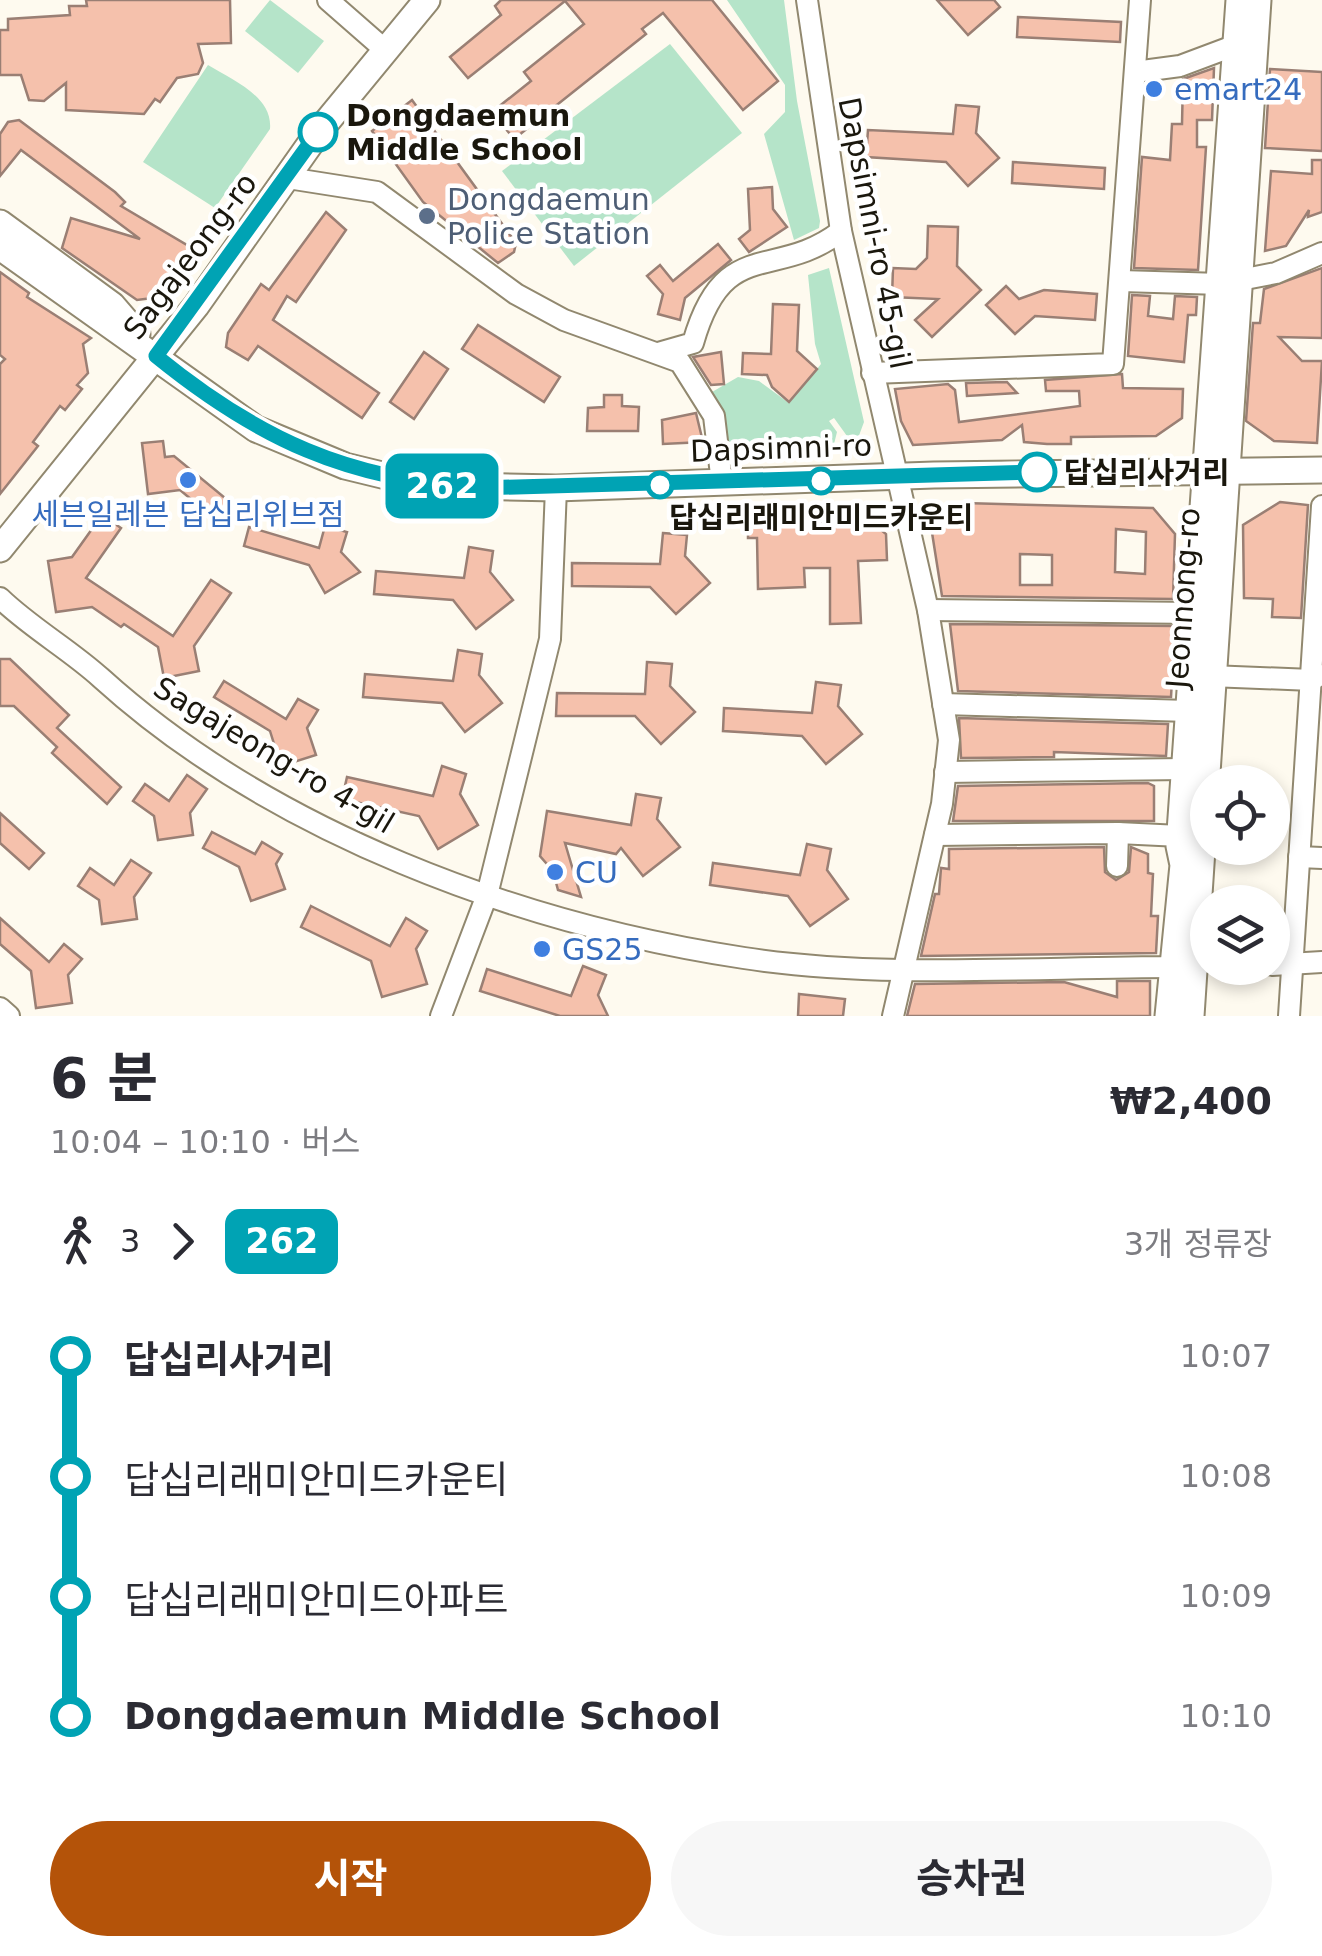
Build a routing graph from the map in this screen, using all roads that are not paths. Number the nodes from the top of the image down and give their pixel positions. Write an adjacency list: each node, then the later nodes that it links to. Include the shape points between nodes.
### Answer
1 (328, 0): 8 (street)
2 (427, 0): 8 (main road, Sagajeong-ro)
3 (806, 0): 12 (street, Dapsimni-ro 45-gil)
4 (1140, 0): 9 (street)
5 (1239, 0): 7 (main road, Jeonnong-ro)
6 (1258, 0): 16 (main road, Jeonnong-ro)
7 (1236, 45): 9 (street, via 1180,66); 16 (main road, Jeonnong-ro)
8 (384, 48): 10 (main road, Sagajeong-ro)
9 (1135, 72): 15 (street)
10 (288, 178): 17 (street, via 377,192 516,294 564,320); 18 (main road, Sagajeong-ro)
11 (0, 223): 18 (main road, Dapsimni-ro, via 112,305)
12 (841, 231): 17 (street, via 719,285 704,306 693,344); 19 (street, Dapsimni-ro 45-gil)
13 (0, 247): 18 (main road, Dapsimni-ro)
14 (1322, 253): 16 (street, via 1276,273)
15 (1121, 282): 16 (street); 19 (street, via 1114,364)
16 (1230, 282): 20 (main road, Jeonnong-ro)
17 (658, 353): 23 (street, via 680,362 714,416)
18 (156, 356): 24 (main road, Dapsimni-ro, via 243,421 345,466 423,485); 26 (main road, Sagajeong-ro)
19 (872, 373): 22 (street, Dapsimni-ro 45-gil)
20 (1217, 468): 21 (main road, Dapsimni-ro); 22 (main road, Dapsimni-ro); 29 (main road, Jeonnong-ro); 30 (main road, Jeonnong-ro)
21 (1322, 470)
22 (894, 476): 23 (main road, Dapsimni-ro); 28 (street, Dapsimni-ro 45-gil)
23 (722, 483): 24 (main road, Dapsimni-ro)
24 (556, 488): 43 (street, via 550,638)
25 (1322, 506): 31 (street)
26 (0, 549)
27 (0, 598): 43 (street, Sagajeong-ro 4-gil, via 115,693 234,773 375,854)
28 (928, 610): 29 (street, Jeonnong-ro); 32 (street, Dapsimni-ro 45-gil)
29 (1196, 613): 33 (main road, Jeonnong-ro)
30 (1210, 676): 31 (street); 42 (main road, Jeonnong-ro)
31 (1317, 677): 39 (street)
32 (943, 704): 33 (street, Jeonnong-ro); 35 (street, Dapsimni-ro 45-gil)
33 (1189, 711): 34 (main road, Jeonnong-ro)
34 (1186, 770): 35 (street); 38 (main road, Jeonnong-ro)
35 (946, 772): 37 (street, Dapsimni-ro 45-gil)
36 (1118, 833): 37 (street); 38 (street); 41 (street)
37 (934, 835): 49 (street, Dapsimni-ro 45-gil)
38 (1180, 836): 45 (main road, Jeonnong-ro)
39 (1299, 857): 40 (street); 44 (street)
40 (1322, 858)
41 (1118, 866)
42 (1197, 885)
43 (487, 895): 49 (street, Sagajeong-ro 4-gil, via 572,925 747,959); 55 (street)
44 (1290, 918)
45 (1190, 942)
46 (1322, 962): 48 (street)
47 (1190, 964): 49 (street, Sagajeong-ro 4-gil)
48 (1290, 965)
49 (904, 968): 56 (street, Dapsimni-ro 45-gil)
50 (1190, 968): 57 (main road, Jeonnong-ro)
51 (1191, 985): 58 (main road, Jeonnong-ro)
52 (1285, 985): 59 (street)
53 (0, 1008): 54 (street)
54 (9, 1016)
55 (441, 1016)
56 (892, 1016)
57 (1168, 1016)
58 (1190, 1016)
59 (1289, 1016)

